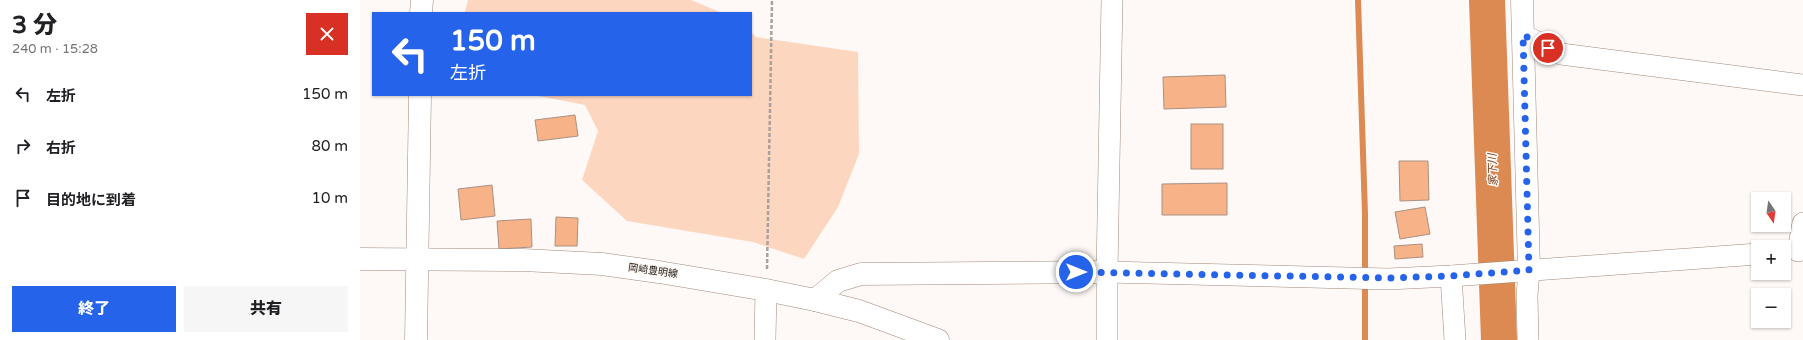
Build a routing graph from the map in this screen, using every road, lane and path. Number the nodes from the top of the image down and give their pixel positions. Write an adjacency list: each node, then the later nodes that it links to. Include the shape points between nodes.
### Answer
1 (422, 0): 5 (street)
2 (772, 0): 17 (path)
3 (1112, 0): 15 (street)
4 (1522, 0): 6 (street)
5 (421, 12)
6 (1523, 35): 7 (street, via 1561,54); 14 (street)
7 (1803, 85)
8 (420, 96): 13 (street)
9 (1803, 223): 10 (street)
10 (1795, 251)
11 (1751, 254): 14 (street)
12 (360, 258): 13 (street, 岡崎豊明線)
13 (417, 260): 17 (street, 岡崎豊明線, via 523,260 602,264); 19 (street)
14 (1529, 270): 16 (street); 24 (street)
15 (1107, 272): 16 (street, via 1388,278); 18 (street, via 861,274 838,281); 22 (street)
16 (1451, 276): 23 (street)
17 (766, 290): 18 (street, 岡崎豊明線); 20 (street)
18 (815, 300): 21 (street, 岡崎豊明線, via 859,311)
19 (416, 340)
20 (765, 340)
21 (938, 340)
22 (1107, 340)
23 (1455, 340)
24 (1528, 340)

